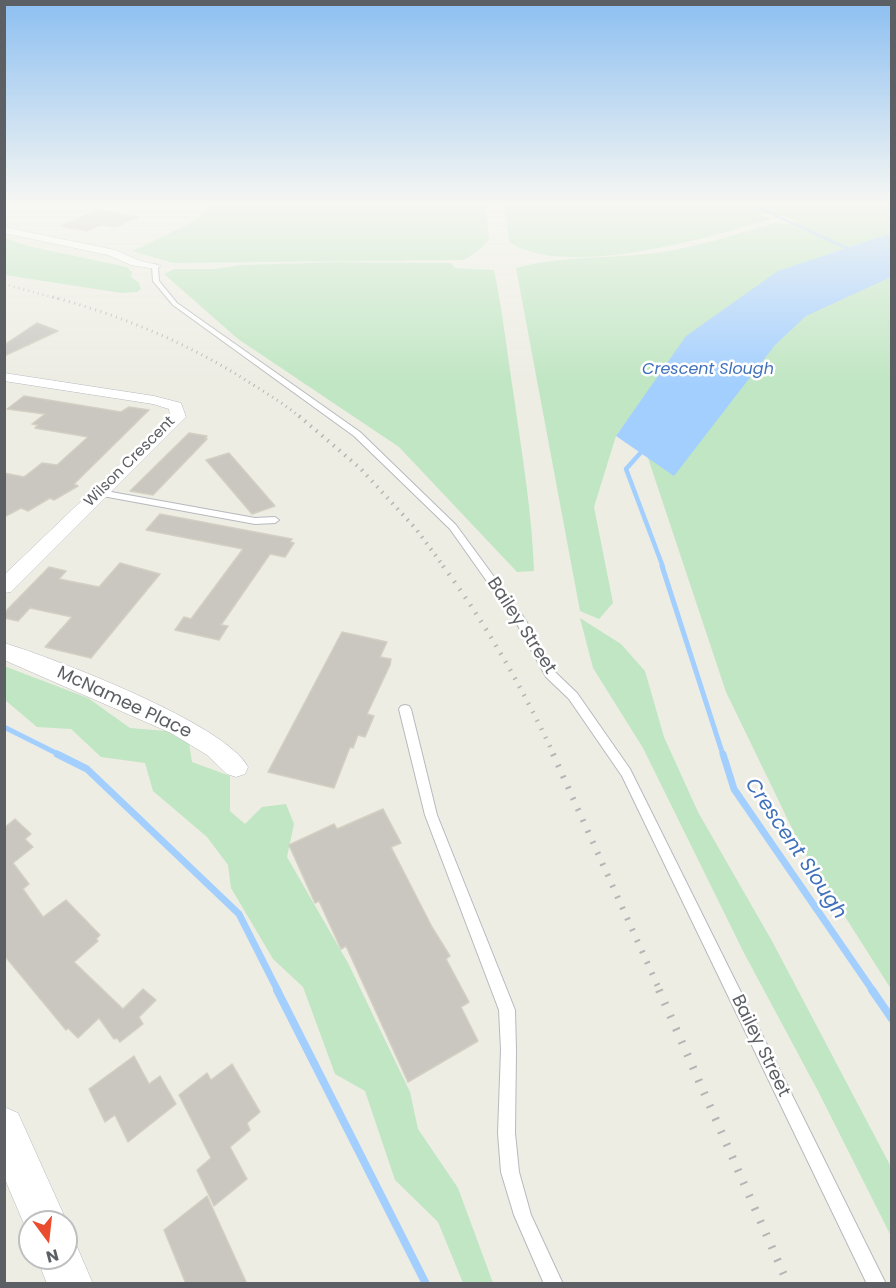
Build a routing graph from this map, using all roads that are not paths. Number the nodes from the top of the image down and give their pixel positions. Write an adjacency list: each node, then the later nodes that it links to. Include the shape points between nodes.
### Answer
1 (142, 264): 2 (street, Bailey Street)
2 (155, 266): 13 (lane, Bailey Street, via 156,281 175,304 357,434 453,527 490,578 550,674 573,696 626,773)
3 (4, 377): 4 (street, Wilson Crescent, via 176,406 178,417)
4 (100, 493): 5 (lane, via 255,521); 6 (street, Wilson Crescent)
5 (275, 520)
6 (4, 587)
7 (4, 651): 9 (street, McNamee Place, via 77,679 189,731 225,754)
8 (405, 709): 12 (lane, via 431,815 507,1010 511,1042 507,1114 510,1171 528,1229)
9 (236, 767)
10 (4, 1128): 11 (street)
11 (40, 1210)
12 (554, 1284)
13 (877, 1284)

